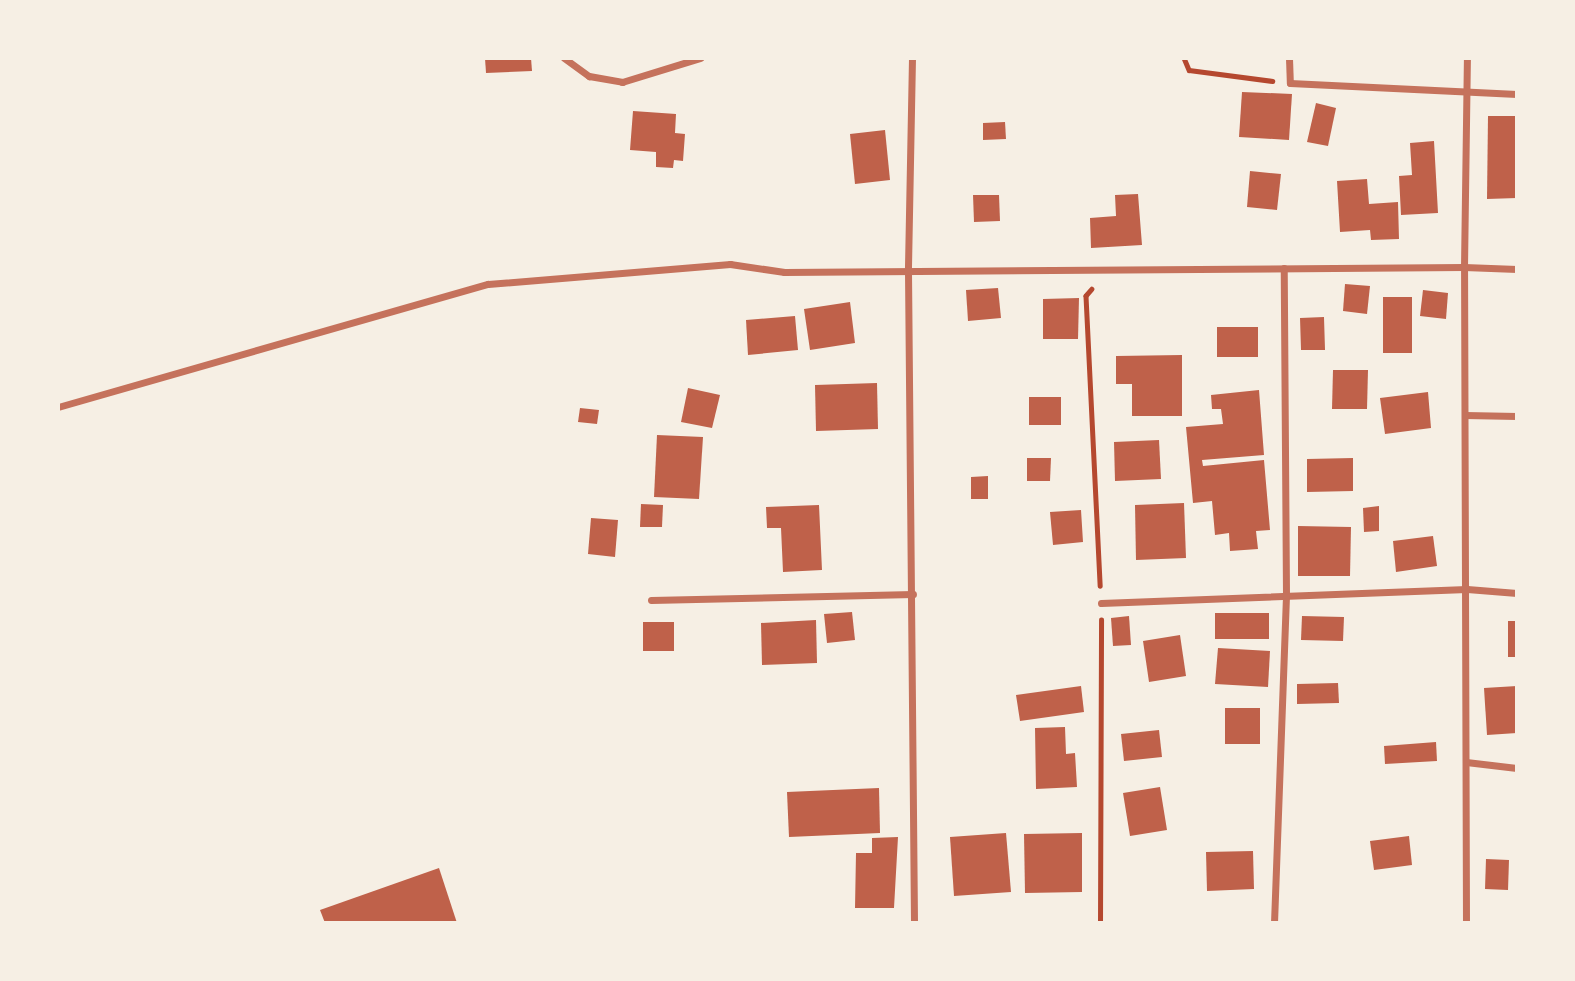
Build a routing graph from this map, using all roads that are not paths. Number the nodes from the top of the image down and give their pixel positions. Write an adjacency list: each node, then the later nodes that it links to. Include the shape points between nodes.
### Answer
1 (565, 58): 2 (street, via 589,76 622,82)
2 (700, 58)
3 (912, 58): 11 (street)
4 (1289, 58): 6 (street, via 1290,83)
5 (1467, 58): 6 (street)
6 (1465, 89): 7 (street); 8 (street)
7 (1517, 94)
8 (1464, 267): 9 (street); 10 (street); 13 (street)
9 (1284, 268): 11 (street); 18 (street)
10 (1517, 269)
11 (908, 272): 12 (street, via 784,272 730,264 488,284); 17 (street)
12 (58, 407)
13 (1465, 415): 14 (street); 15 (street)
14 (1517, 416)
15 (1467, 589): 16 (street); 18 (street); 21 (street)
16 (1517, 593)
17 (913, 594): 19 (street); 23 (street)
18 (1286, 595): 20 (street); 24 (street)
19 (651, 600)
20 (1101, 603)
21 (1466, 762): 22 (street); 25 (street)
22 (1517, 768)
23 (915, 923)
24 (1274, 923)
25 (1466, 923)

